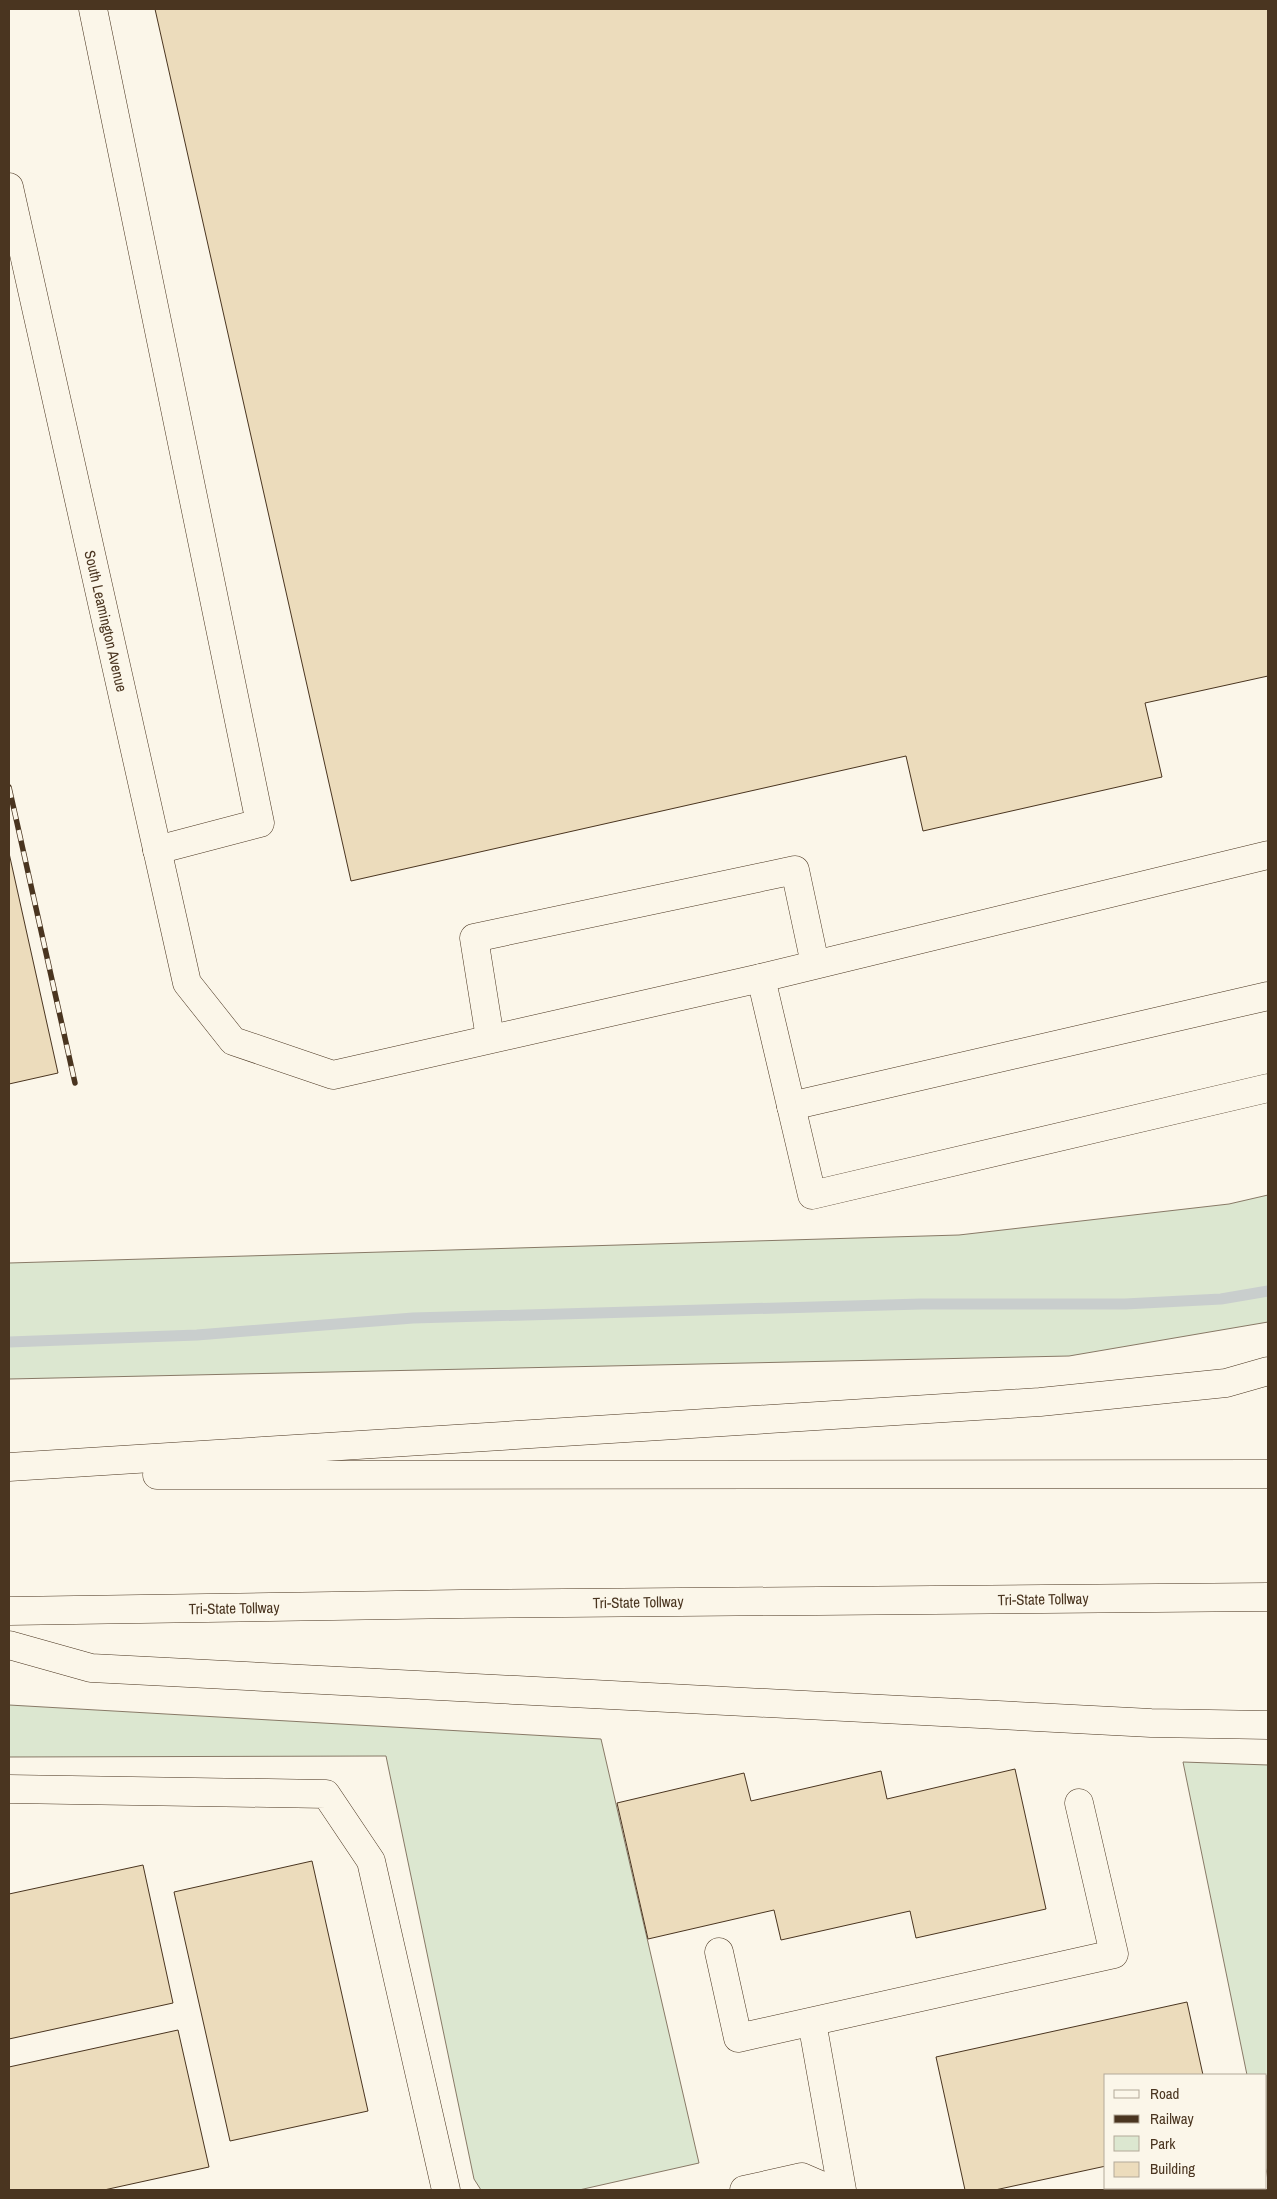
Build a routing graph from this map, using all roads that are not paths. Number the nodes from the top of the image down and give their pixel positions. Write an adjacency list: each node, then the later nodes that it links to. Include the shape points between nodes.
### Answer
1 (93, 9): 3 (main road, via 260,823)
2 (9, 187): 3 (main road, South Leamington Avenue)
3 (157, 850): 8 (main road, South Leamington Avenue, via 187,983 232,1042 333,1075)
4 (1268, 855): 5 (main road)
5 (815, 964): 6 (main road); 8 (main road, via 795,870 474,938)
6 (761, 978): 8 (main road); 10 (main road)
7 (1268, 996): 10 (main road)
8 (490, 1038)
9 (1268, 1088): 10 (main road, via 812,1195)
10 (791, 1106)
11 (1268, 1371): 12 (main road, via 1226,1383 1040,1402)
12 (9, 1467)
13 (1268, 1474): 14 (main road)
14 (9, 1475)
15 (1268, 1597): 16 (main road, Tri-State Tollway)
16 (9, 1611)
17 (9, 1645): 18 (main road, via 91,1668 1152,1723)
18 (1268, 1725)
19 (9, 1789): 23 (main road, via 326,1794 371,1861)
20 (1079, 1803): 22 (main road, via 1114,1954)
21 (719, 1952): 22 (main road, via 738,2038)
22 (812, 2022): 26 (main road)
23 (446, 2190)
24 (744, 2190): 25 (main road, via 802,2177)
25 (832, 2190)
26 (842, 2190)

